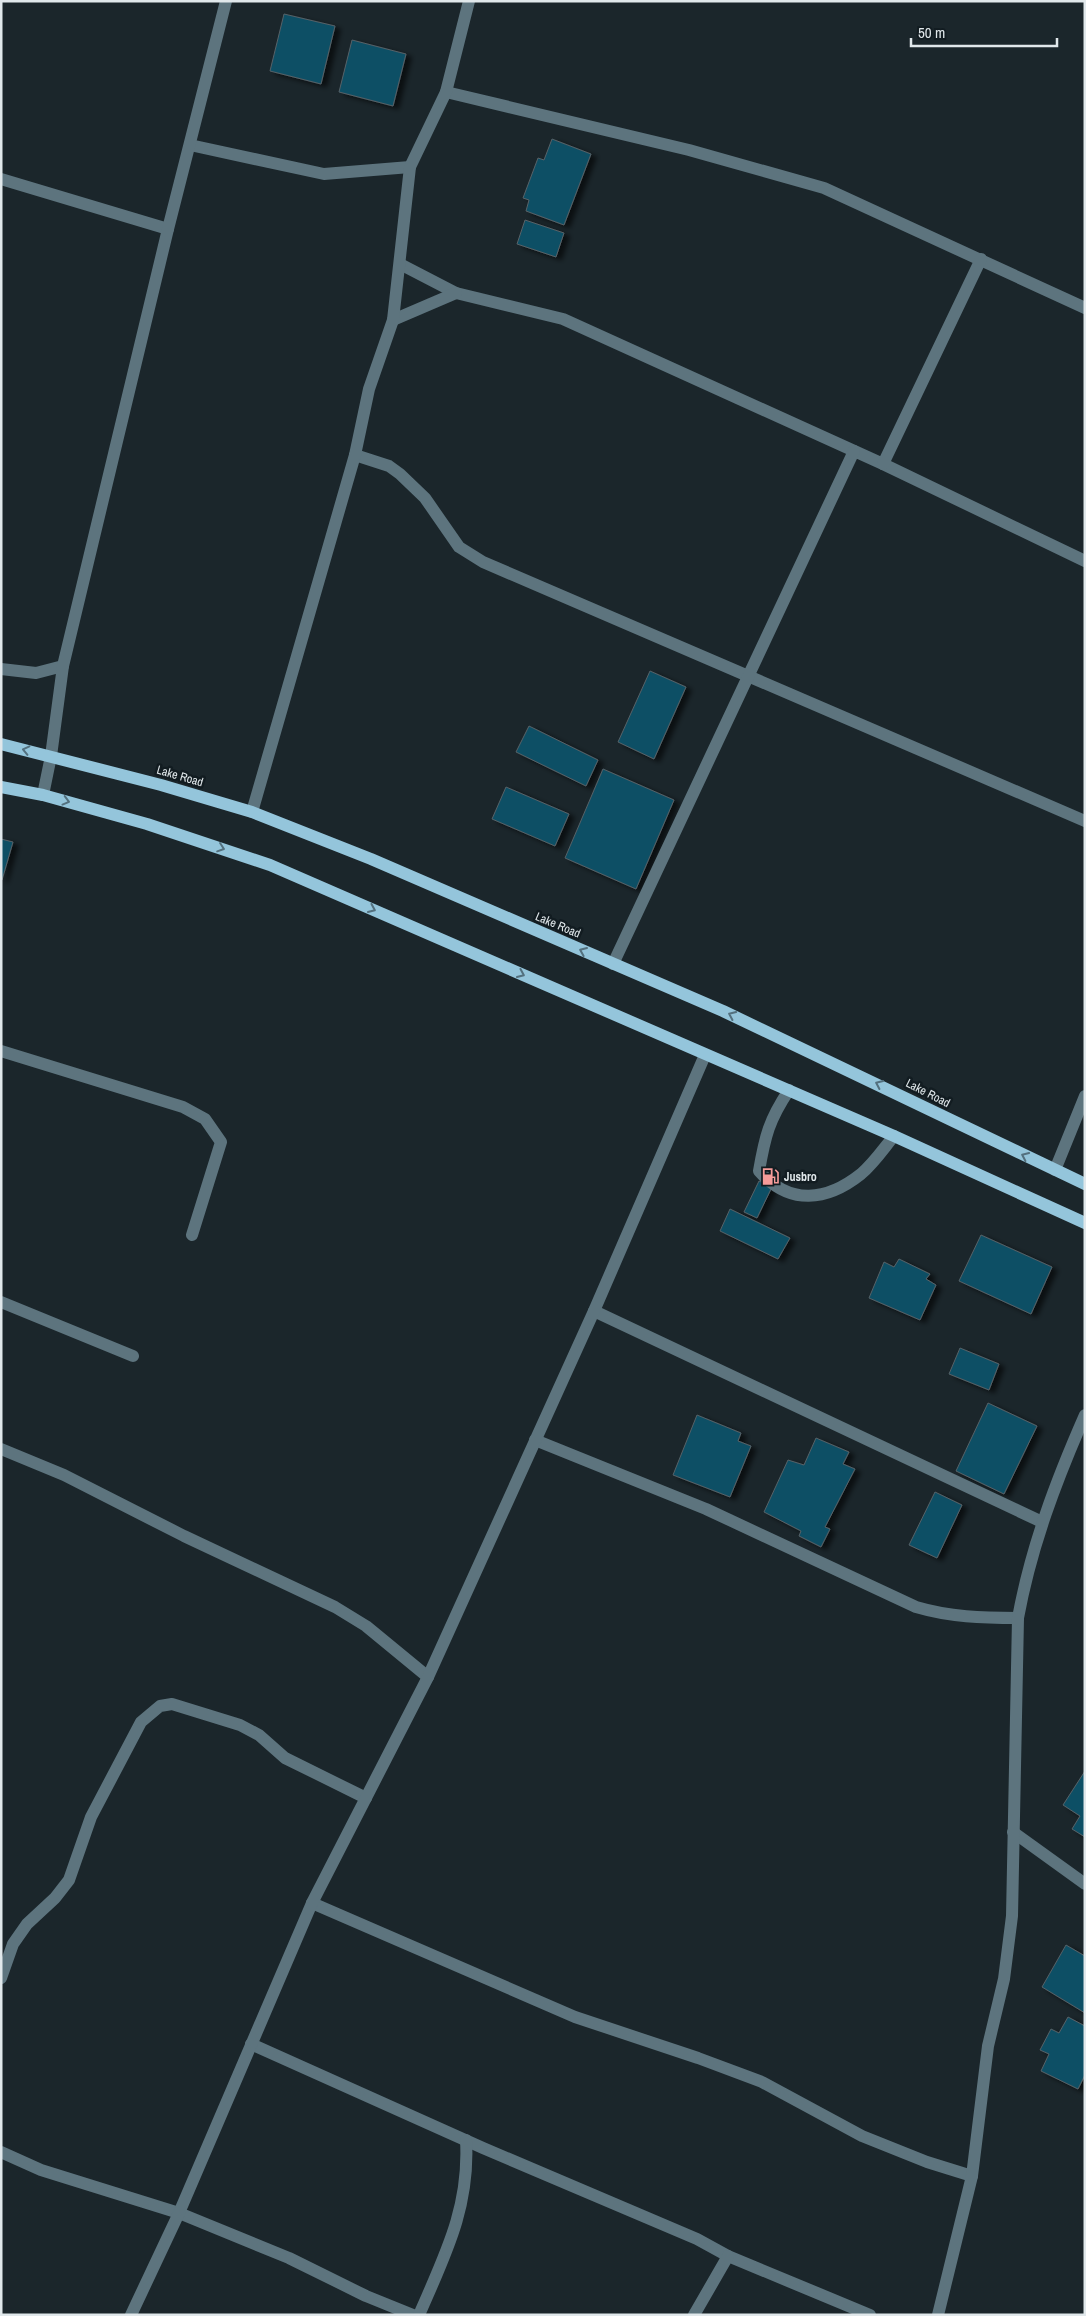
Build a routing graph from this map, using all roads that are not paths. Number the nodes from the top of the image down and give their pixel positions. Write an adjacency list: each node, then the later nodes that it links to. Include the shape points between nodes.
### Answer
1 (226, 1): 4 (street)
2 (469, 1): 3 (street)
3 (446, 92): 5 (street); 8 (street, via 689,150 824,188)
4 (190, 145): 5 (street, via 324,174); 7 (street)
5 (410, 167): 9 (street)
6 (1, 179): 7 (street)
7 (168, 229): 17 (street)
8 (982, 259): 11 (street); 15 (street)
9 (400, 264): 10 (street); 12 (street)
10 (456, 293): 12 (street); 13 (street, via 563,319)
11 (1085, 308)
12 (393, 320): 14 (street, via 369,389)
13 (854, 451): 15 (street); 19 (street)
14 (355, 455): 19 (street, via 389,466 400,474 425,498 459,547 483,562); 24 (street)
15 (883, 464): 16 (street)
16 (1085, 561)
17 (63, 666): 18 (street, via 36,673); 21 (street)
18 (1, 669)
19 (750, 676): 25 (street); 26 (street)
20 (1, 744): 21 (main road, Lake Road, one-way to 20)
21 (51, 756): 23 (street); 24 (main road, Lake Road)
22 (1, 787): 23 (main road)
23 (43, 795): 28 (main road, one-way to 28, via 147,824 270,865)
24 (252, 812): 26 (main road, Lake Road, one-way to 24, via 371,859)
25 (1085, 821)
26 (613, 964): 32 (main road, Lake Road, one-way to 26, via 811,1052)
27 (1, 1051): 35 (street, via 182,1107 205,1119 221,1142)
28 (705, 1055): 29 (main road); 37 (street)
29 (789, 1090): 31 (main road); 31 (street, via 773,1114 760,1171 770,1183 784,1190 807,1198 821,1196 842,1186 862,1174)
30 (1085, 1096): 32 (street)
31 (894, 1136): 34 (main road)
32 (1055, 1170): 33 (main road, Lake Road)
33 (1085, 1184)
34 (1085, 1224)
35 (192, 1235)
36 (1, 1302): 38 (street)
37 (594, 1311): 40 (street); 42 (street)
38 (133, 1356)
39 (1085, 1415): 42 (street)
40 (535, 1440): 43 (street, via 706,1509 916,1607 970,1618); 44 (street)
41 (1, 1449): 44 (street, via 64,1475 335,1607 366,1626)
42 (1042, 1522): 43 (street, via 1025,1579)
43 (1018, 1618): 46 (street)
44 (428, 1677): 45 (street)
45 (366, 1798): 48 (street); 49 (street, via 285,1758 259,1735 240,1725 172,1704 160,1706 141,1722 91,1817 69,1880 17,1938)
46 (1013, 1832): 47 (street); 53 (street, via 1012,1916 1004,1979 988,2046)
47 (1085, 1884)
48 (312, 1903): 50 (street); 53 (street, via 575,2017 762,2082 862,2136)
49 (1, 1978)
50 (251, 2044): 51 (street); 54 (street)
51 (466, 2140): 55 (street, via 697,2239); 58 (street, via 468,2161 464,2194 446,2251)
52 (1, 2152): 54 (street, via 41,2170)
53 (972, 2176): 61 (street)
54 (179, 2213): 56 (street); 57 (street, via 289,2258)
55 (728, 2256): 59 (street); 60 (street)
56 (131, 2315)
57 (413, 2315)
58 (419, 2315)
59 (694, 2315)
60 (870, 2315)
61 (938, 2315)

